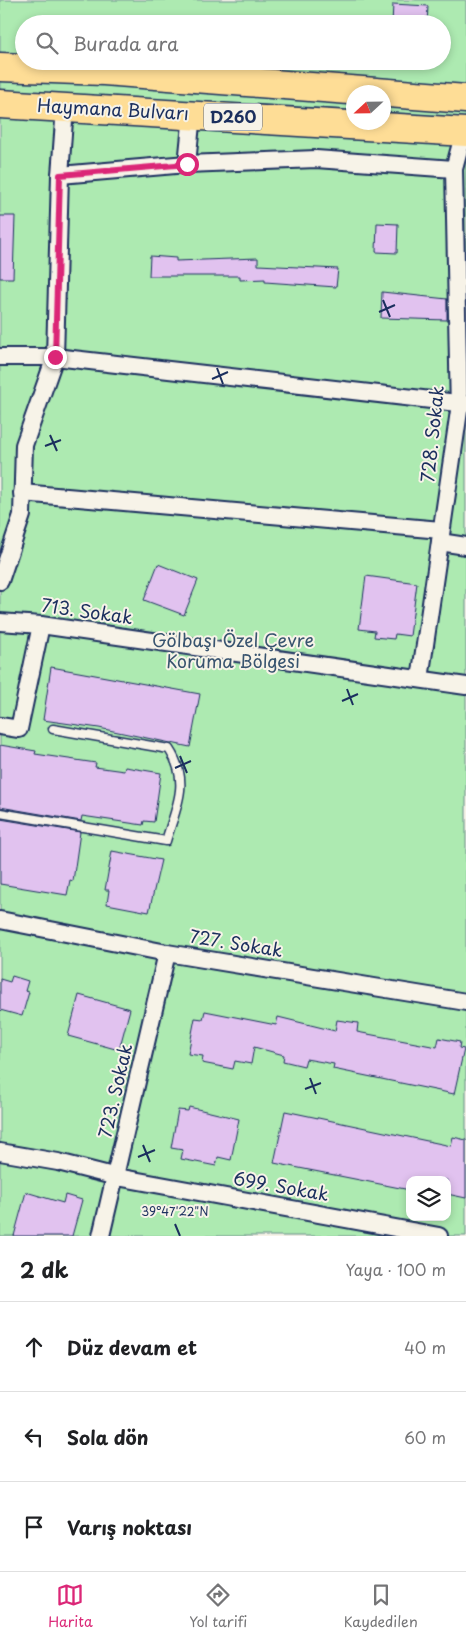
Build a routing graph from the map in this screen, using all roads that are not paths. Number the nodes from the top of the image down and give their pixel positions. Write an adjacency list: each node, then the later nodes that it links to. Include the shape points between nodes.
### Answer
1 (0, 67): 2 (highway, Haymana Bulvarı / D260)
2 (15, 68)
3 (78, 70): 4 (highway, Haymana Bulvarı / D260)
4 (466, 99)
5 (0, 104): 6 (highway, Haymana Bulvarı / D260)
6 (65, 107): 7 (highway, Haymana Bulvarı / D260); 11 (street)
7 (192, 114): 8 (highway, Haymana Bulvarı / D260); 9 (street)
8 (465, 132): 10 (street, 728. Sokak)
9 (187, 164): 10 (street, via 316,159); 11 (street)
10 (454, 169): 12 (street, 728. Sokak)
11 (60, 175): 14 (street)
12 (460, 199): 15 (street, 728. Sokak)
13 (0, 357): 14 (street)
14 (55, 357): 15 (street); 16 (street, via 24,445)
15 (462, 404): 17 (street, 728. Sokak)
16 (22, 493): 17 (street); 19 (street, via 22,515)
17 (440, 536): 18 (street); 22 (street, 728. Sokak)
18 (466, 546)
19 (0, 581)
20 (0, 622): 21 (street, 713. Sokak)
21 (41, 625): 22 (street, 713. Sokak); 24 (street, via 19,729)
22 (420, 679): 23 (street, 713. Sokak)
23 (466, 686)
24 (0, 726)
25 (52, 729): 26 (lane, via 169,749 178,766 182,790 166,841)
26 (0, 813)
27 (0, 920): 28 (street, 727. Sokak)
28 (167, 953): 29 (street, 727. Sokak); 31 (street, 723. Sokak)
29 (466, 1002)
30 (0, 1152): 31 (street, 699. Sokak)
31 (116, 1177): 32 (street, 723. Sokak); 33 (street, 699. Sokak)
32 (102, 1236)
33 (439, 1236)

